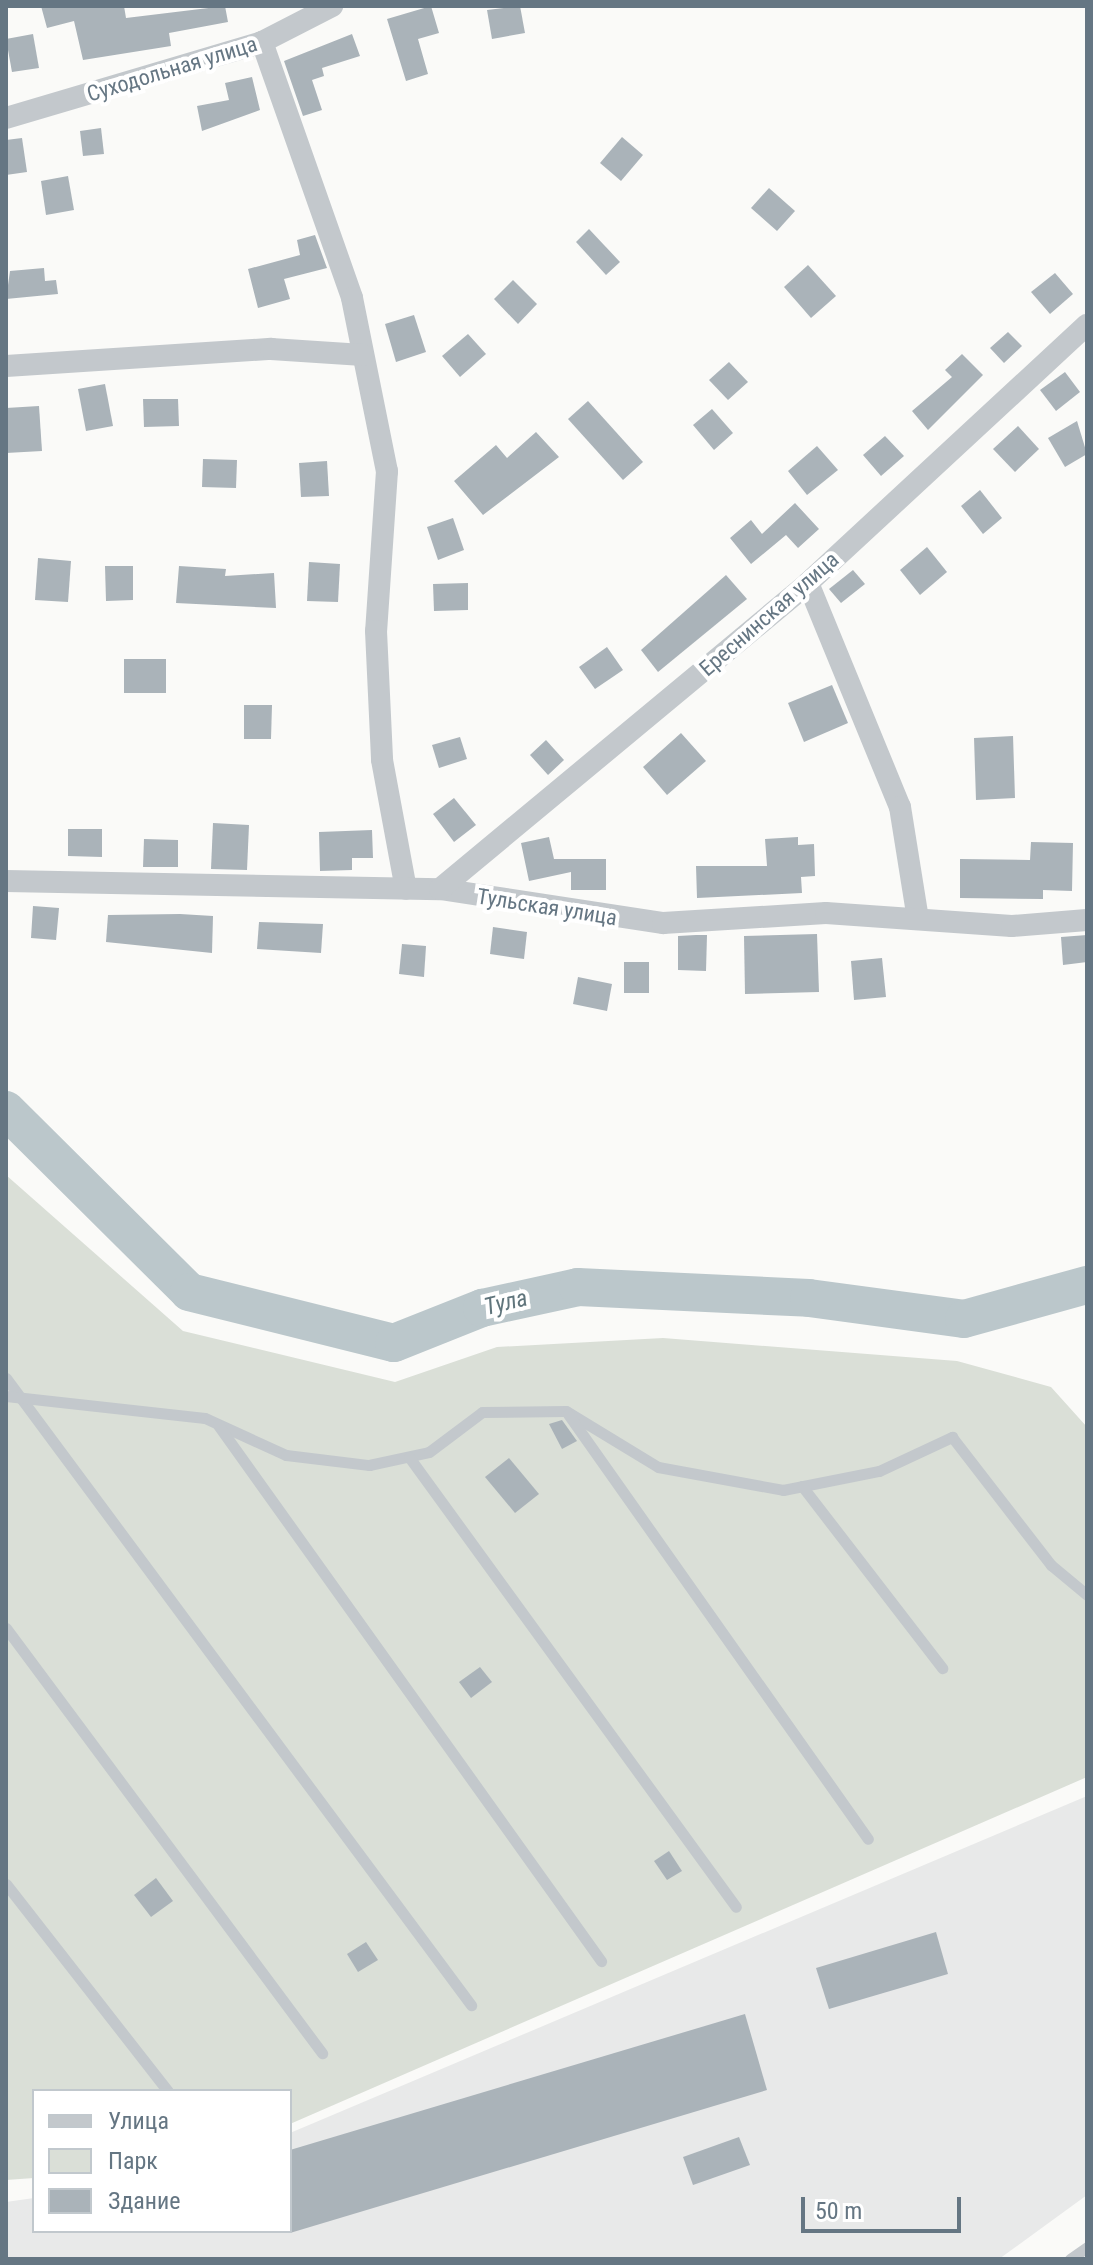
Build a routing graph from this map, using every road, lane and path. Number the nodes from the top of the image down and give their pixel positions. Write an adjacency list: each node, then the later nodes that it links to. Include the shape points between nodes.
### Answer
1 (332, 6): 2 (street, Суходольная улица)
2 (262, 42): 3 (street, Суходольная улица); 5 (street, via 319,192)
3 (6, 118)
4 (1087, 325): 7 (street, Ереснинская улица)
5 (363, 355): 6 (street, via 271,349); 9 (street, via 387,471 376,631 382,760)
6 (6, 366)
7 (808, 583): 10 (street, Ереснинская улица); 11 (street, via 900,807)
8 (6, 881): 9 (street, Тульская улица)
9 (406, 889): 10 (street, Тульская улица)
10 (440, 889): 11 (street, Тульская улица, via 663,923 826,913)
11 (918, 919): 12 (street, Тульская улица, via 1012,926)
12 (1087, 920)
13 (6, 1378): 14 (lane)
14 (10, 1397): 16 (lane); 26 (lane)
15 (566, 1411): 17 (lane, via 482,1412 429,1452); 18 (lane, via 658,1467 783,1490); 22 (lane)
16 (216, 1423): 17 (lane, via 286,1455 369,1465); 25 (lane)
17 (409, 1457): 24 (lane)
18 (802, 1486): 19 (lane, via 879,1471 952,1437 1051,1565); 21 (lane)
19 (1087, 1595)
20 (6, 1628): 27 (lane)
21 (942, 1668)
22 (868, 1839)
23 (6, 1884): 28 (lane)
24 (736, 1907)
25 (601, 1961)
26 (471, 2005)
27 (322, 2053)
28 (166, 2089)
29 (1087, 2247): 30 (lane)
30 (1070, 2259)

